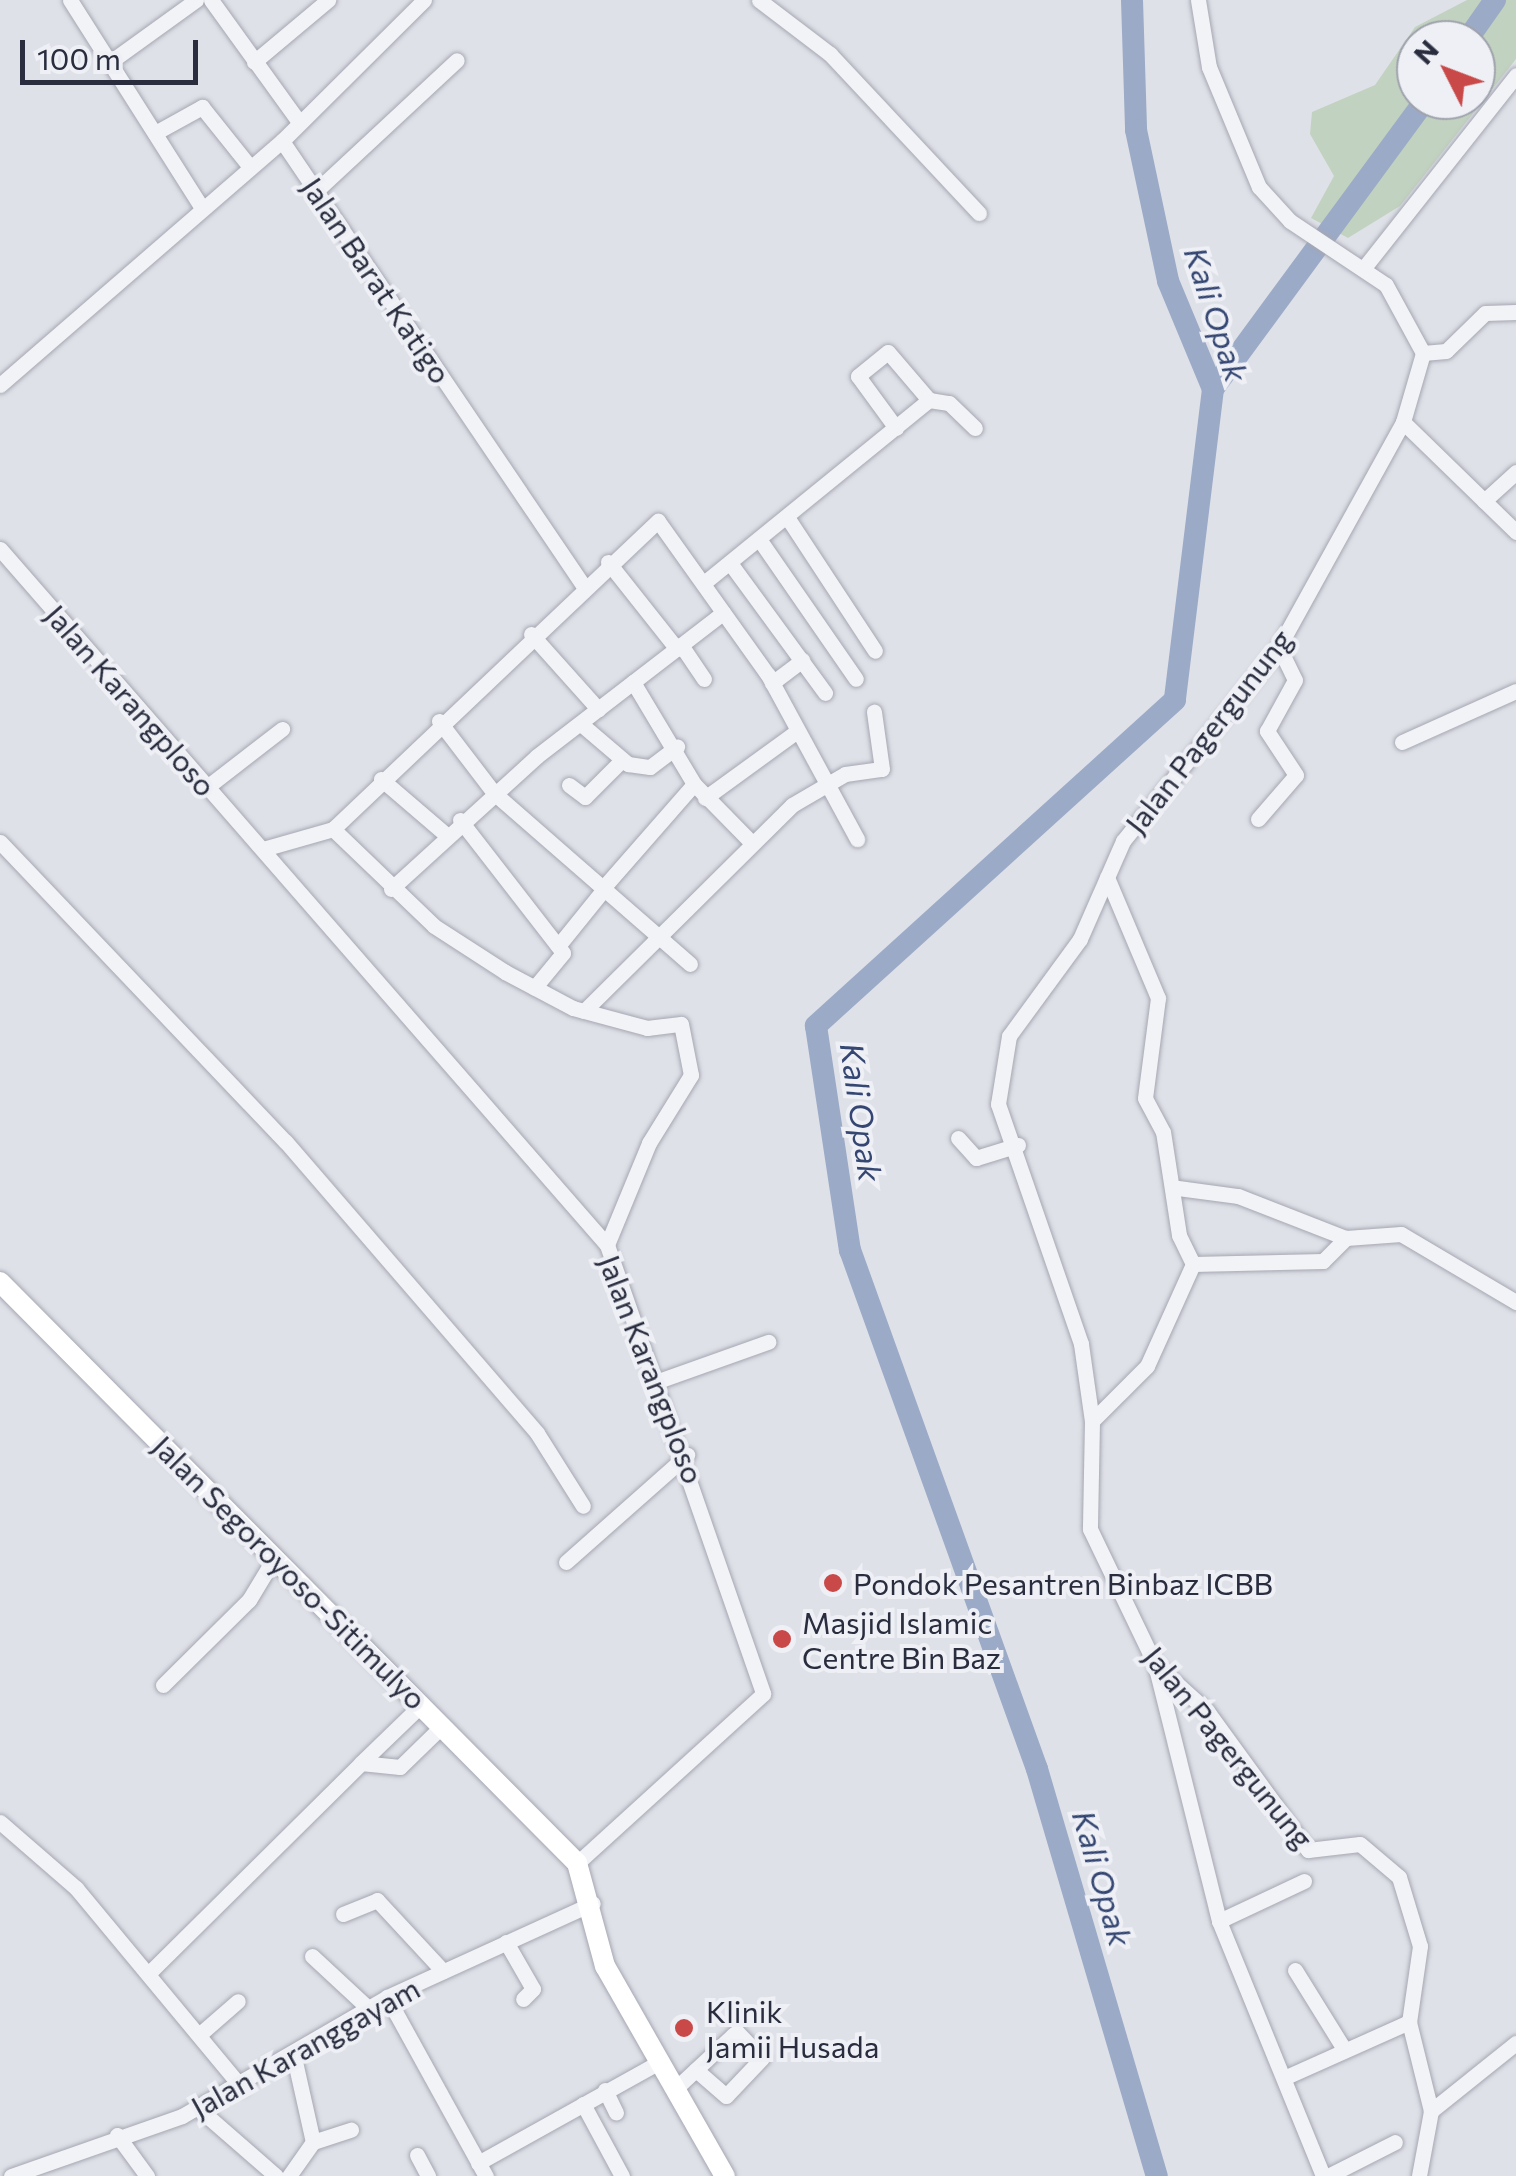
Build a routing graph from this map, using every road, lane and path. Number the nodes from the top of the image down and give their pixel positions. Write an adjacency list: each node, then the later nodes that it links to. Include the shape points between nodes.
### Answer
1 (70, 0): 9 (street)
2 (196, 0): 9 (street)
3 (212, 0): 10 (street)
4 (328, 0): 10 (street)
5 (424, 0): 12 (street)
6 (760, 0): 18 (street, via 830,54)
7 (1198, 0): 19 (street, via 1235,144 1290,221)
8 (458, 60): 16 (street)
9 (110, 62): 13 (street)
10 (254, 62): 12 (street)
11 (1515, 77): 19 (street)
12 (299, 122): 14 (street)
13 (155, 133): 15 (street, via 202,107); 17 (street)
14 (282, 140): 15 (street); 16 (street, Jalan Barat Katigo)
15 (250, 167): 17 (street)
16 (316, 191): 36 (street, Jalan Barat Katigo)
17 (202, 208): 22 (street)
18 (979, 214)
19 (1362, 268): 21 (street, via 1406,311)
20 (1516, 312): 21 (street, via 1485,313 1446,350)
21 (1423, 352): 24 (street, Jalan Pagergunung)
22 (0, 385)
23 (929, 400): 25 (street); 25 (street, via 893,354 861,372); 26 (street, via 949,403)
24 (1403, 422): 28 (street); 40 (street, Jalan Pagergunung)
25 (896, 428): 29 (street)
26 (975, 428)
27 (1516, 472): 28 (street)
28 (1484, 501): 30 (street)
29 (787, 517): 31 (street); 41 (street)
30 (1516, 532)
31 (758, 539): 34 (street); 44 (street)
32 (0, 549): 62 (street, Jalan Karangploso)
33 (608, 562): 35 (street, via 658,521); 36 (street); 39 (street)
34 (730, 562): 35 (street); 42 (street)
35 (705, 582): 37 (street)
36 (583, 586): 38 (street)
37 (723, 613): 39 (street); 46 (street)
38 (531, 634): 49 (street); 51 (street)
39 (679, 647): 43 (street); 45 (street)
40 (1280, 648): 66 (street, via 1295,680 1267,731 1296,775); 73 (street, Jalan Pagergunung, via 1123,840)
41 (875, 652)
42 (802, 660): 46 (street); 48 (street)
43 (704, 679)
44 (856, 680)
45 (633, 682): 49 (street); 56 (street)
46 (772, 683): 54 (street)
47 (1516, 690): 55 (street)
48 (825, 693)
49 (598, 709): 52 (street)
50 (874, 712): 60 (street, via 882,769)
51 (438, 721): 58 (street); 63 (street)
52 (581, 724): 57 (street); 63 (street)
53 (282, 729): 62 (street)
54 (796, 732): 60 (street); 64 (street)
55 (1402, 742)
56 (676, 747): 57 (street, via 650,767); 59 (street)
57 (622, 760): 61 (street, via 584,797)
58 (381, 778): 67 (street); 68 (street)
59 (694, 784): 64 (street); 75 (street)
60 (824, 784): 69 (street); 71 (street)
61 (569, 785)
62 (208, 786): 72 (street, Jalan Karangploso)
63 (494, 793): 65 (street); 75 (street)
64 (706, 798): 71 (street)
65 (460, 820): 68 (street); 77 (street)
66 (1258, 820)
67 (333, 828): 72 (street); 74 (street)
68 (444, 833): 74 (street)
69 (856, 839)
70 (0, 842): 93 (street, via 286,1142 537,1433)
71 (752, 843): 76 (street)
72 (263, 850): 85 (street, Jalan Karangploso)
73 (1108, 877): 82 (street, Jalan Pagergunung, via 1080,939 1003,1053 998,1104); 83 (street, via 1153,979 1144,1098)
74 (391, 889): 79 (street)
75 (604, 889): 76 (street); 77 (street)
76 (656, 931): 78 (street); 80 (street)
77 (558, 946): 79 (street, via 563,953)
78 (690, 964)
79 (534, 988): 80 (street)
80 (584, 1010): 85 (street, via 648,1028 681,1024 690,1055 679,1104 648,1143)
81 (958, 1138): 82 (street, via 976,1158)
82 (1018, 1146): 91 (street, Jalan Pagergunung, via 1081,1344)
83 (1178, 1188): 84 (street, via 1238,1196); 86 (street, via 1179,1235)
84 (1346, 1238): 86 (street, via 1323,1261); 88 (street, via 1401,1234)
85 (607, 1245): 90 (street, Jalan Karangploso)
86 (1194, 1264): 91 (street, via 1147,1366)
87 (3, 1290): 94 (main road, Jalan Segoroyoso-Sitimulyo)
88 (1516, 1302)
89 (768, 1342): 90 (street)
90 (661, 1380): 92 (street, Jalan Karangploso)
91 (1092, 1421): 96 (street, Jalan Pagergunung, via 1090,1530)
92 (687, 1454): 95 (street); 102 (street, Jalan Karangploso, via 764,1694)
93 (583, 1506)
94 (275, 1557): 97 (street, via 249,1600); 98 (main road, Jalan Segoroyoso-Sitimulyo)
95 (566, 1562)
96 (1155, 1664): 106 (street); 116 (street, Jalan Pagergunung, via 1207,1711 1308,1850 1360,1844 1390,1862 1420,1946)
97 (163, 1686)
98 (422, 1704): 99 (main road, Jalan Segoroyoso-Sitimulyo); 100 (street)
99 (443, 1725): 100 (street, via 400,1767); 102 (main road, Jalan Segoroyoso-Sitimulyo)
100 (361, 1763): 110 (street)
101 (0, 1822): 110 (street)
102 (578, 1862): 104 (main road)
103 (1304, 1881): 106 (street)
104 (594, 1903): 107 (street, Jalan Karanggayam); 121 (main road, via 605,1966)
105 (344, 1914): 111 (street, via 377,1900)
106 (1219, 1921): 123 (street)
107 (506, 1942): 111 (street, Jalan Karanggayam); 113 (street, via 533,1988)
108 (312, 1956): 115 (street)
109 (1295, 1970): 119 (street)
110 (151, 1971): 117 (street)
111 (442, 1971): 112 (street, Jalan Karanggayam)
112 (387, 1997): 115 (street, Jalan Karanggayam); 136 (street)
113 (523, 1999)
114 (238, 2001): 117 (street)
115 (369, 2008): 120 (street, Jalan Karanggayam)
116 (1409, 2022): 119 (street); 129 (street, Jalan Pagergunung)
117 (200, 2034): 124 (street)
118 (1516, 2043): 129 (street)
119 (1344, 2049): 123 (street)
120 (294, 2057): 124 (street, Jalan Karanggayam); 133 (street)
121 (658, 2063): 125 (main road); 126 (street)
122 (696, 2070): 125 (street)
123 (1286, 2077): 144 (street)
124 (241, 2088): 128 (street, Jalan Karanggayam)
125 (675, 2089): 143 (main road)
126 (605, 2090): 127 (street); 130 (street)
127 (583, 2104): 136 (street); 142 (street)
128 (198, 2108): 132 (street, Jalan Karanggayam); 139 (street)
129 (1431, 2111): 145 (street, Jalan Pagergunung)
130 (616, 2113)
131 (351, 2130): 133 (street)
132 (117, 2135): 137 (street, Jalan Karanggayam); 138 (street)
133 (313, 2142): 140 (street)
134 (1395, 2142): 144 (street)
135 (417, 2155): 141 (street)
136 (480, 2172)
137 (11, 2176)
138 (148, 2176)
139 (276, 2176)
140 (289, 2176)
141 (428, 2176)
142 (622, 2176)
143 (725, 2176)
144 (1325, 2176)
145 (1419, 2176)

